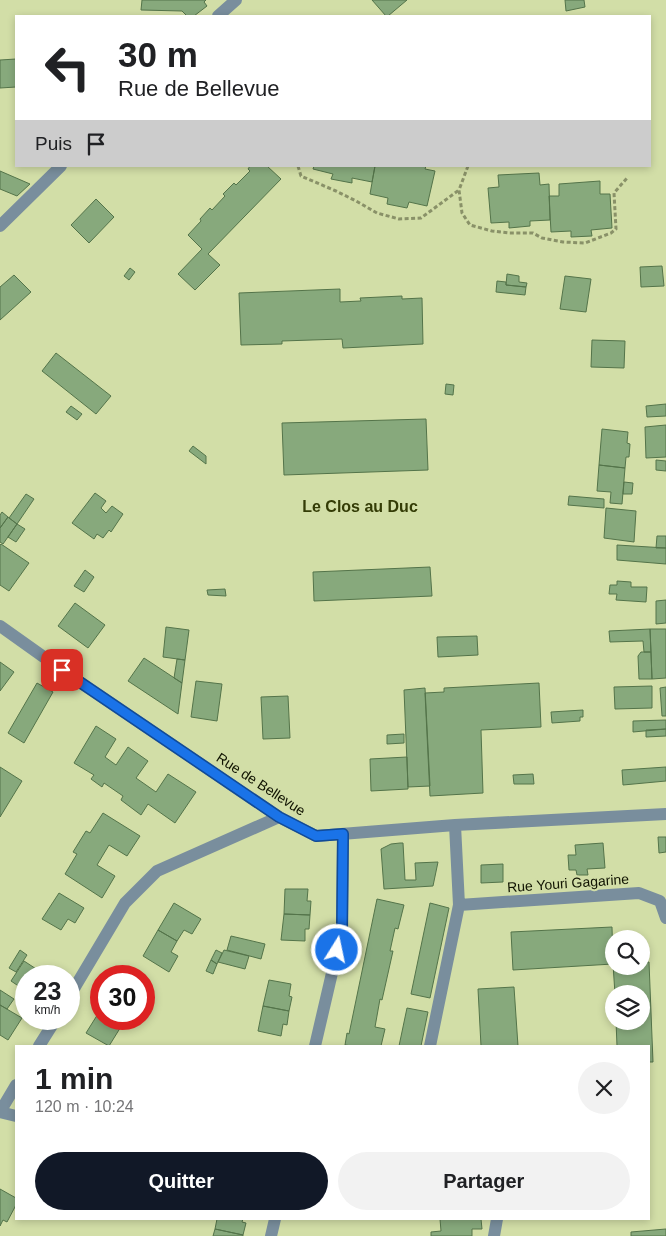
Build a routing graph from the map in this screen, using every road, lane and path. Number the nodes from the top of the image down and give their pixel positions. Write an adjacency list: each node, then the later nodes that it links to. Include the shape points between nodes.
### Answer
1 (236, 0): 2 (street)
2 (219, 15)
3 (60, 167): 8 (street)
4 (298, 167): 7 (path, via 301,176 377,213 399,219 421,218)
5 (468, 167): 7 (path)
6 (627, 178): 7 (path, via 614,193 616,229 585,243 542,238 534,233 492,231 470,225 462,213)
7 (459, 190)
8 (0, 226)
9 (0, 626): 11 (street, Rue de Bellevue)
10 (666, 814): 12 (street, Rue de Bellevue)
11 (279, 817): 13 (street, Rue de Bellevue, via 316,836); 16 (street, via 157,871 125,903)
12 (455, 825): 13 (street, Rue de Bellevue); 14 (street)
13 (343, 834): 19 (street, via 342,930)
14 (459, 905): 15 (street, Rue Youri Gagarine, via 639,893 660,901); 20 (street)
15 (666, 918)
16 (80, 979)
17 (49, 1030): 18 (street)
18 (40, 1045)
19 (315, 1045)
20 (430, 1045)
21 (15, 1087): 22 (street)
22 (0, 1112): 23 (street)
23 (15, 1116)
24 (275, 1220): 26 (street)
25 (497, 1220): 27 (street)
26 (271, 1236)
27 (494, 1236)

